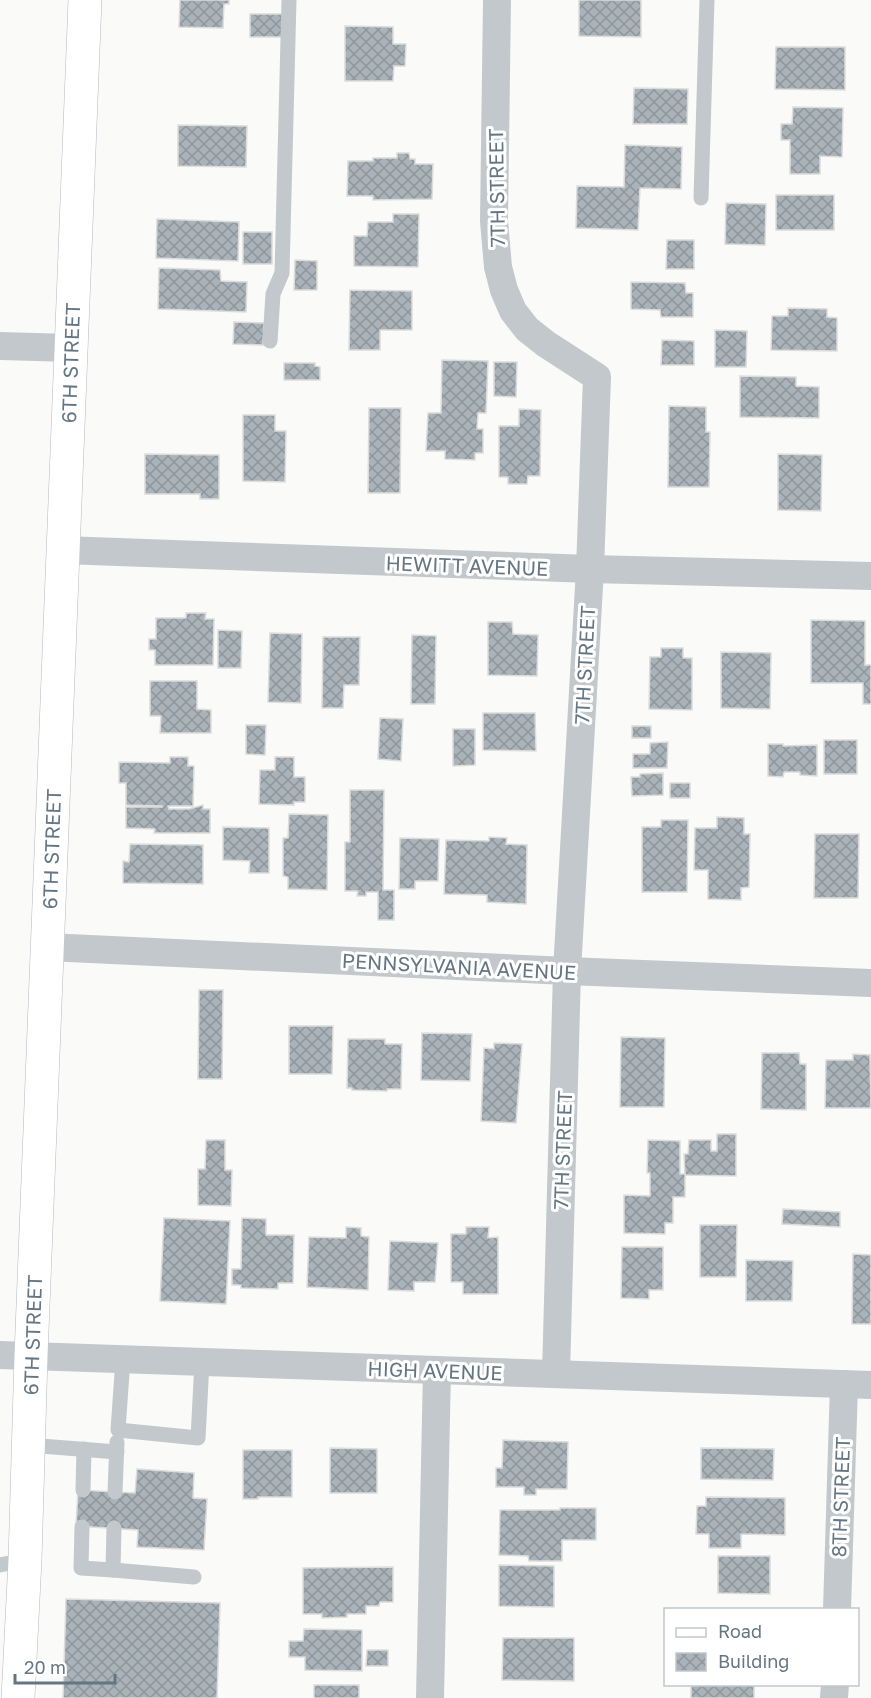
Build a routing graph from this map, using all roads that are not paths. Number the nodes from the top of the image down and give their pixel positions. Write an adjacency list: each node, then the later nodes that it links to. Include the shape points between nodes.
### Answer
1 (85, 0): 8 (main road, 6TH STREET)
2 (289, 0): 6 (lane, via 282,273 273,294)
3 (498, 0): 10 (street, 7TH STREET, via 494,221 498,267 513,311 526,329 597,377)
4 (707, 0): 5 (lane)
5 (700, 198)
6 (270, 341)
7 (0, 346): 8 (street)
8 (71, 348): 9 (main road, 6TH STREET)
9 (63, 550): 10 (street, HEWITT AVENUE); 12 (main road, 6TH STREET)
10 (590, 569): 11 (street, HEWITT AVENUE); 13 (street, 7TH STREET)
11 (871, 576)
12 (47, 948): 13 (street, PENNSYLVANIA AVENUE); 15 (main road, 6TH STREET)
13 (567, 971): 14 (street, PENNSYLVANIA AVENUE); 19 (street, 7TH STREET)
14 (871, 983)
15 (15, 1356): 16 (street, HIGH AVENUE); 22 (main road, 6TH STREET)
16 (123, 1359): 17 (street, HIGH AVENUE); 21 (lane)
17 (202, 1362): 18 (street, HIGH AVENUE); 21 (lane, via 198,1438)
18 (437, 1370): 19 (street, HIGH AVENUE); 34 (street)
19 (556, 1374): 20 (street, HIGH AVENUE)
20 (857, 1384): 32 (street, 8TH STREET)
21 (118, 1430): 24 (lane)
22 (28, 1445): 23 (lane); 29 (main road, 6TH STREET)
23 (84, 1449): 24 (lane); 25 (lane)
24 (117, 1452): 26 (lane)
25 (83, 1490)
26 (115, 1492)
27 (82, 1527): 30 (lane, via 81,1568)
28 (114, 1528): 30 (lane)
29 (13, 1562): 33 (main road, 6TH STREET)
30 (113, 1570): 31 (lane)
31 (194, 1577)
32 (837, 1608)
33 (18, 1698)
34 (430, 1698)

